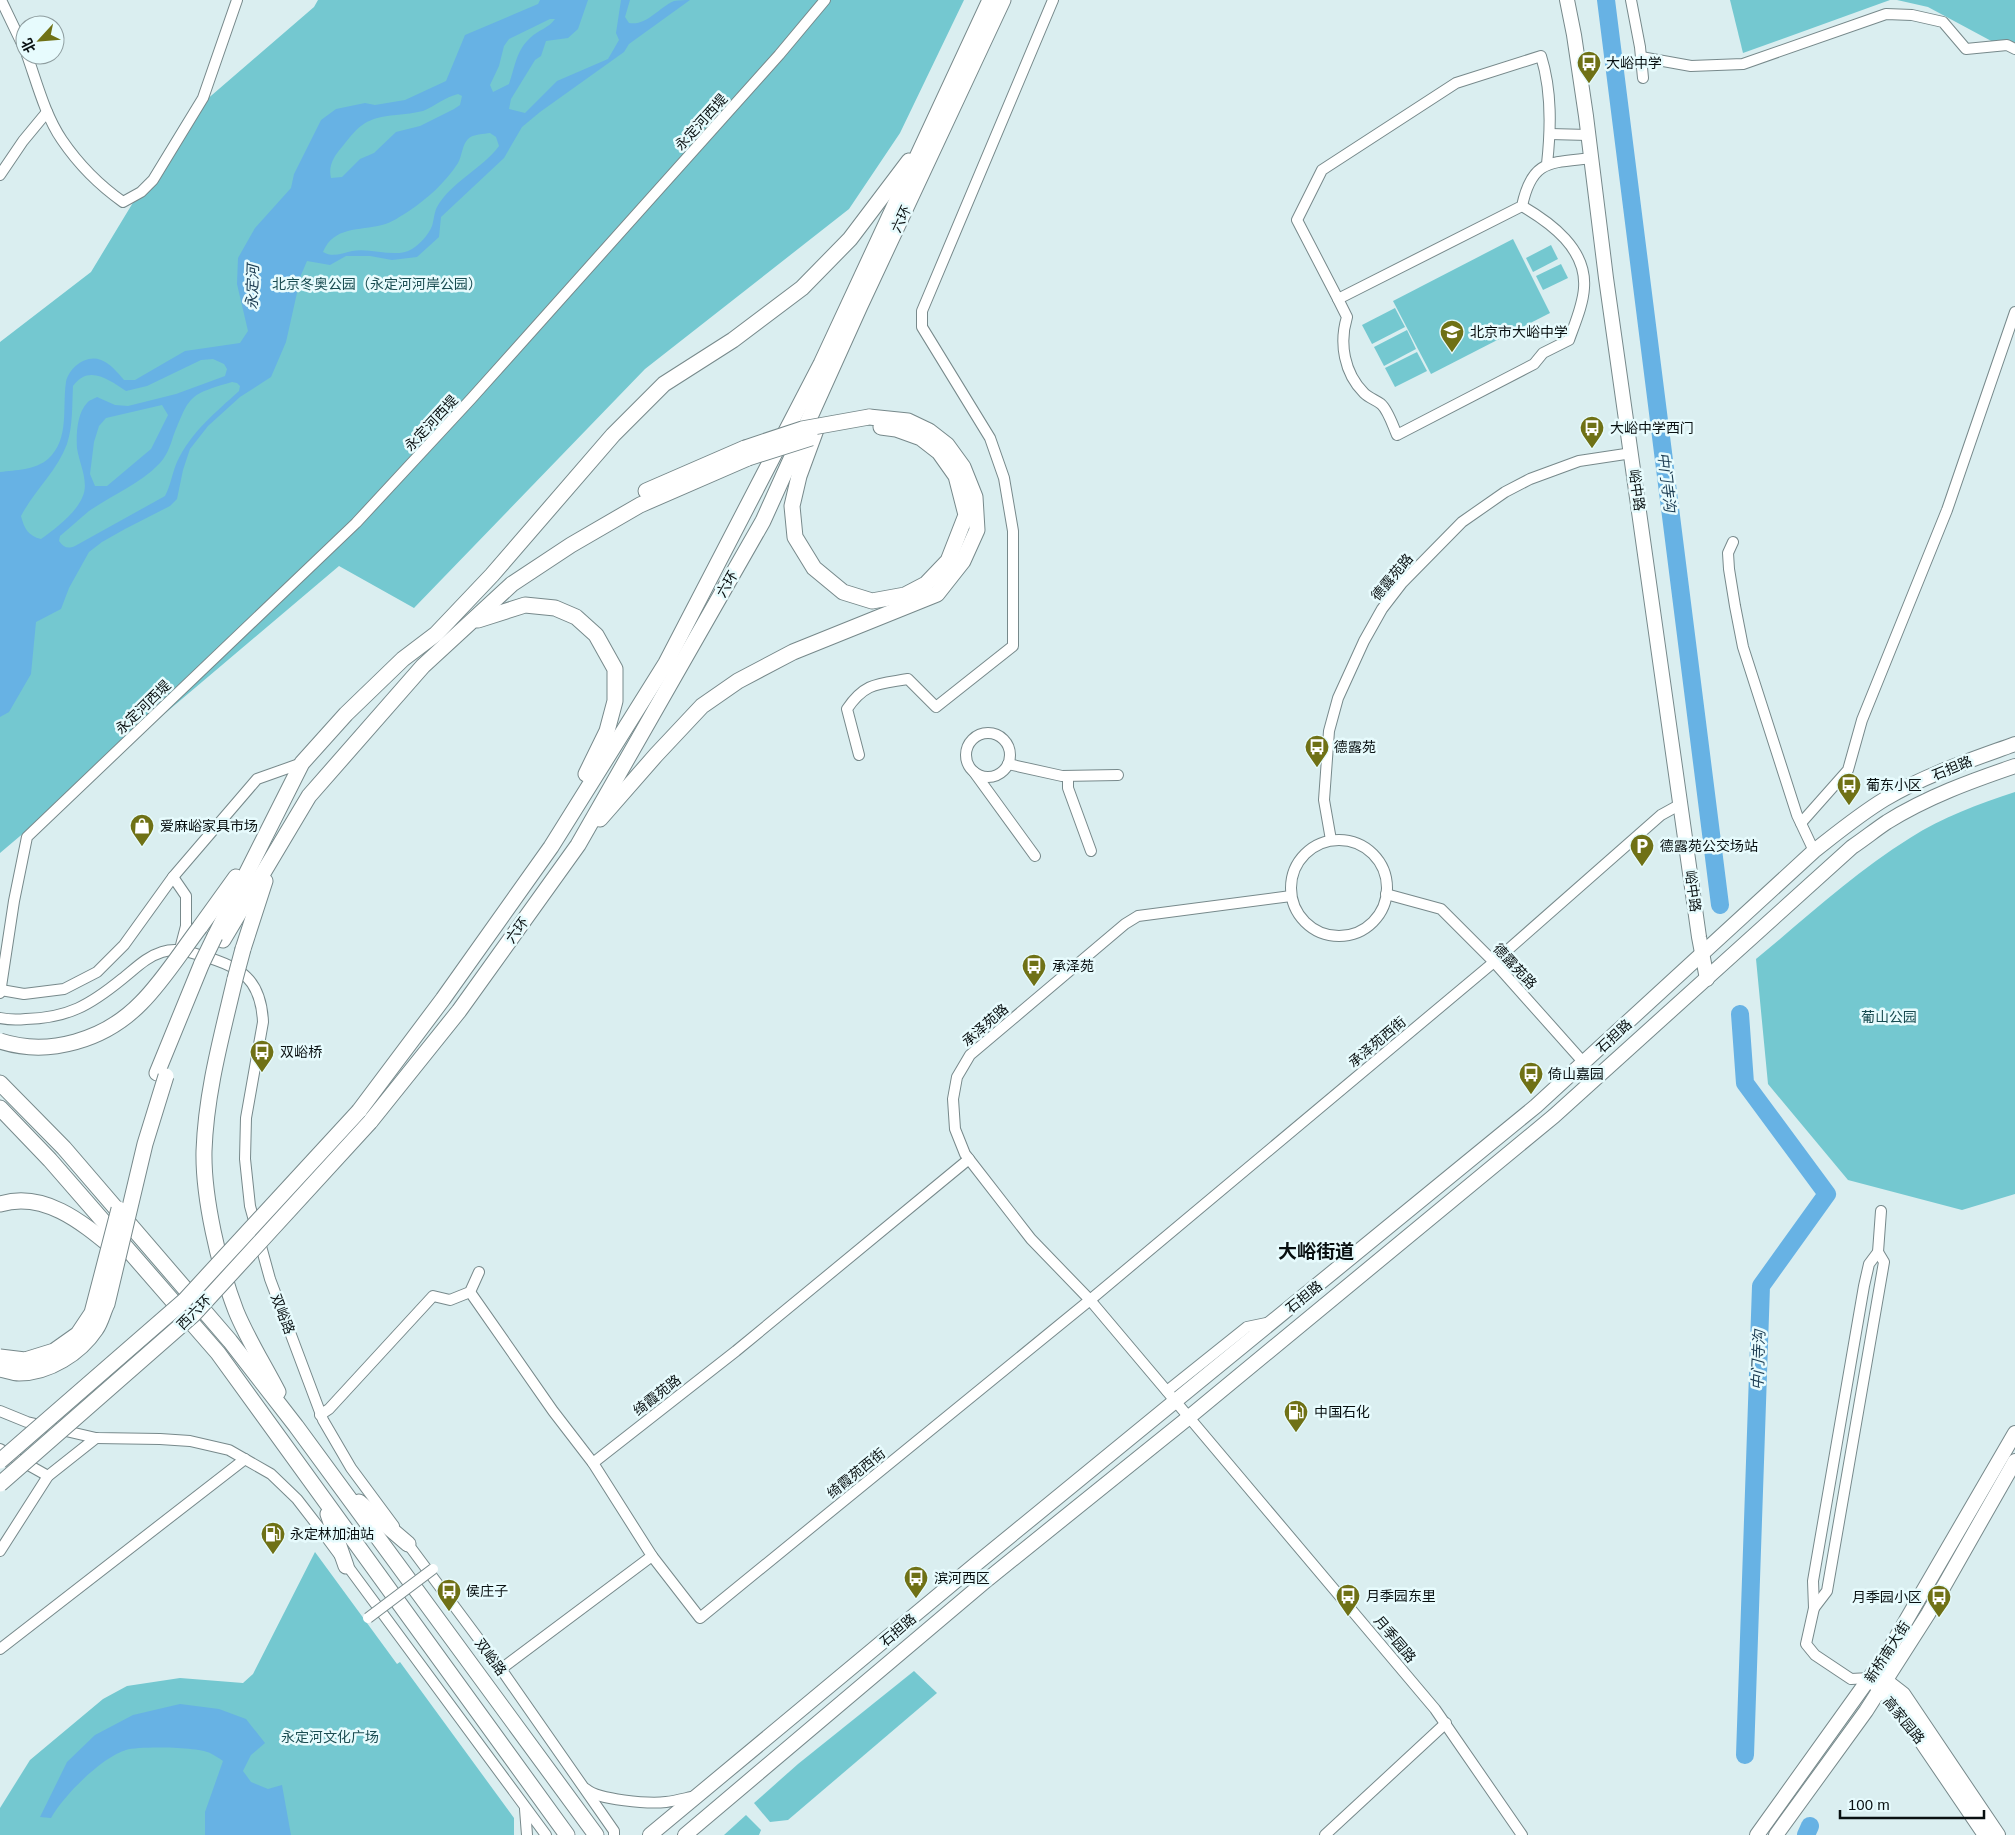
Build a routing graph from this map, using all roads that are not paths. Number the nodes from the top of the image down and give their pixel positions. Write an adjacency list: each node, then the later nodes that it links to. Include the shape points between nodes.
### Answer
1 (2, 0): 9 (street)
2 (238, 0): 14 (street, via 203,98 153,180 141,192 123,202 100,185 62,140)
3 (825, 0): 57 (street, 永定河西堤, via 471,400 356,523 27,837)
4 (990, 0): 17 (highway, 六环)
5 (1003, 0): 23 (highway, 六环)
6 (1053, 0): 32 (street, via 922,311 922,327 990,438 1004,478 1013,531 1013,646 936,707 908,679 876,684 857,694 848,709)
7 (1567, 0): 16 (main road, 峪中路)
8 (1631, 0): 11 (street)
9 (15, 28)
10 (2015, 49): 11 (street, via 2007,45 1966,49 1943,22 1912,15 1886,14 1743,64 1691,66)
11 (1641, 57): 13 (street)
12 (31, 65): 14 (street)
13 (1643, 78)
14 (47, 112): 20 (street)
15 (1550, 134): 16 (street); 19 (street); 22 (street, via 1550,101 1542,56 1456,83 1322,170 1297,220)
16 (1588, 134): 18 (main road, 峪中路)
17 (928, 136): 30 (highway, via 850,239 802,288 733,340 664,384 613,435 522,542); 44 (highway, 六环, via 820,364 666,662)
18 (1592, 158): 19 (street); 27 (main road, 峪中路)
19 (1547, 164): 21 (street, via 1530,179)
20 (0, 175)
21 (1522, 206): 22 (street); 22 (street, via 1559,231 1584,272 1584,288 1569,340 1543,353 1534,364 1397,435 1382,404 1365,394 1345,360 1342,338 1347,317)
22 (1338, 299)
23 (860, 306): 25 (highway, via 799,476 792,506 795,537 814,568 843,592 872,601 905,595 926,584 948,561 966,515 956,476 939,452 921,438); 43 (highway, 六环, via 763,521)
24 (2015, 312): 40 (street, via 1947,510 1862,720 1848,770)
25 (869, 421): 26 (highway, bridge); 43 (highway, via 908,421 929,431 947,445 963,467 975,497 977,530 963,560 937,594 793,652 738,681 702,706)
26 (746, 453): 29 (highway, via 640,505 588,535 512,584); 30 (highway, via 634,497 565,537)
27 (1632, 453): 39 (main road, 峪中路); 42 (street, 德露苑路, via 1579,461 1505,492 1462,522 1402,583 1364,641 1338,698 1329,731 1324,800)
28 (1734, 542): 40 (street, via 1728,553 1729,569 1743,647)
29 (471, 622): 44 (highway, via 526,605 555,608 576,617 596,635 615,669 615,701 607,731); 45 (highway, via 423,666 309,796)
30 (436, 634): 33 (highway, via 402,659)
31 (2015, 744): 47 (main road, 石担路, via 1957,765 1885,799)
32 (859, 755)
33 (302, 763): 41 (highway); 49 (street, via 257,779)
34 (1008, 764): 36 (street, via 991,776); 36 (street, via 1006,743 995,734 980,734 969,743 966,757); 38 (street)
35 (2015, 766): 56 (main road, 石担路, via 1921,803 1887,822 1852,847)
36 (972, 770): 48 (street)
37 (1118, 775): 38 (street)
38 (1068, 776): 46 (street, via 1068,788)
39 (1681, 804): 54 (main road, 峪中路); 55 (street, 承泽苑西街, via 1660,815 1635,836)
40 (1801, 823): 47 (street)
41 (264, 839): 52 (highway); 59 (highway, bridge, via 141,1003 117,1022 92,1036 64,1045 38,1048)
42 (1332, 840): 50 (street, via 1347,840 1374,855 1383,868); 51 (street, via 1304,854 1291,881)
43 (578, 845): 65 (highway, 六环, via 459,1011)
44 (551, 846): 64 (highway, 六环)
45 (275, 851): 52 (highway); 82 (highway, bridge, via 235,979 214,1070 204,1152 214,1233 236,1312)
46 (1091, 851)
47 (1814, 851): 54 (main road, 石担路)
48 (1035, 856)
49 (173, 877): 53 (street, via 186,896 186,926); 57 (street, via 124,945 97,972 64,989 24,994)
50 (1386, 894): 51 (street, via 1379,914 1368,926 1354,934 1337,936 1321,933 1307,924 1296,912); 55 (street, 德露苑路, via 1441,909)
51 (1291, 896): 66 (street, 承泽苑路, via 1138,916 1125,924 970,1055 957,1077 952,1099 955,1129)
52 (219, 938): 61 (highway)
53 (180, 949): 58 (street, via 145,959 100,997 71,1013 44,1019); 80 (street, 双峪路, via 228,964 249,979 259,993 263,1022 246,1118 250,1206 270,1279)
54 (1702, 954): 56 (main road, 峪中路); 60 (main road, 石担路)
55 (1494, 962): 60 (street, 德露苑路); 73 (street, 承泽苑西街)
56 (1707, 979): 81 (main road, 石担路, via 1554,1116)
57 (1, 991)
58 (0, 1018)
59 (0, 1041)
60 (1584, 1063): 74 (main road, 石担路)
61 (162, 1074): 75 (highway, bridge, via 136,1143 92,1313 78,1334 54,1351 26,1360); 76 (highway, bridge, via 107,1304 96,1328 82,1346 62,1361 20,1373)
62 (0, 1084): 82 (highway, 双峪路, via 64,1148 230,1341)
63 (0, 1108): 71 (highway, via 50,1160)
64 (359, 1111): 87 (highway, 西六环, bridge, via 184,1301)
65 (370, 1122): 91 (highway, 西六环, bridge, via 194,1314)
66 (969, 1159): 73 (street, 承泽苑路, via 1031,1239); 89 (street, 绮霞苑路, via 736,1351)
67 (0, 1204): 71 (highway, via 8,1201 35,1202 62,1211 85,1224)
68 (1881, 1211): 69 (street)
69 (1878, 1252): 99 (street, via 1869,1264 1864,1286 1813,1581); 99 (street, via 1884,1262 1826,1591)
70 (480, 1272): 72 (street)
71 (163, 1290): 93 (highway, via 218,1353)
72 (470, 1292): 80 (street, via 450,1300 433,1296); 89 (street, via 553,1411)
73 (1090, 1300): 77 (street, 承泽苑路); 96 (street, 绮霞苑西街, via 700,1618)
74 (1274, 1321): 77 (street, via 1247,1327); 78 (main road, 石担路)
75 (0, 1357)
76 (0, 1369)
77 (1167, 1391): 78 (street, 承泽苑路)
78 (1175, 1402): 81 (street, 月季园路); 107 (main road, 石担路)
79 (0, 1411): 84 (street, via 27,1422)
80 (320, 1415): 94 (street, 双峪路, via 351,1468)
81 (1188, 1418): 105 (street, 月季园路); 115 (main road, 石担路, via 988,1579)
82 (296, 1426): 92 (highway, 双峪路)
83 (2015, 1433): 103 (main road, 新桥南大街, via 1923,1594)
84 (96, 1438): 86 (street, via 190,1441 229,1450); 90 (street)
85 (0, 1449): 90 (street)
86 (245, 1460): 97 (street, via 271,1474 297,1499); 101 (street)
87 (0, 1461)
88 (2015, 1461): 104 (main road, 新桥南大街, via 1928,1614)
89 (593, 1462): 96 (street)
90 (48, 1476): 95 (street)
91 (0, 1484)
92 (339, 1485): 94 (highway); 112 (highway, 双峪路)
93 (322, 1498): 97 (highway); 111 (highway)
94 (408, 1544): 102 (street, 双峪路)
95 (0, 1551)
96 (652, 1556): 102 (street)
97 (346, 1566): 108 (street)
98 (433, 1569): 100 (street, bridge)
99 (1814, 1608): 103 (street, via 1806,1644 1815,1655 1851,1679)
100 (368, 1618)
101 (0, 1649)
102 (500, 1669): 106 (street, 双峪路)
103 (1870, 1678): 104 (main road, 高家园路); 118 (main road, 新桥南大街)
104 (1882, 1685): 119 (main road, 新桥南大街); 120 (main road, 高家园路); 121 (main road, 高家园路, via 1902,1694)
105 (1446, 1723): 116 (street); 117 (street, 月季园路)
106 (581, 1785): 107 (street, via 590,1793 629,1801 664,1802); 113 (street, 双峪路)
107 (697, 1796): 114 (main road, 石担路)
108 (525, 1809): 109 (street); 110 (street)
109 (527, 1835)
110 (546, 1835)
111 (567, 1835)
112 (596, 1835)
113 (614, 1835)
114 (650, 1835)
115 (685, 1835)
116 (1325, 1835)
117 (1522, 1835)
118 (1757, 1835)
119 (1776, 1835)
120 (1986, 1835)
121 (1998, 1835)

